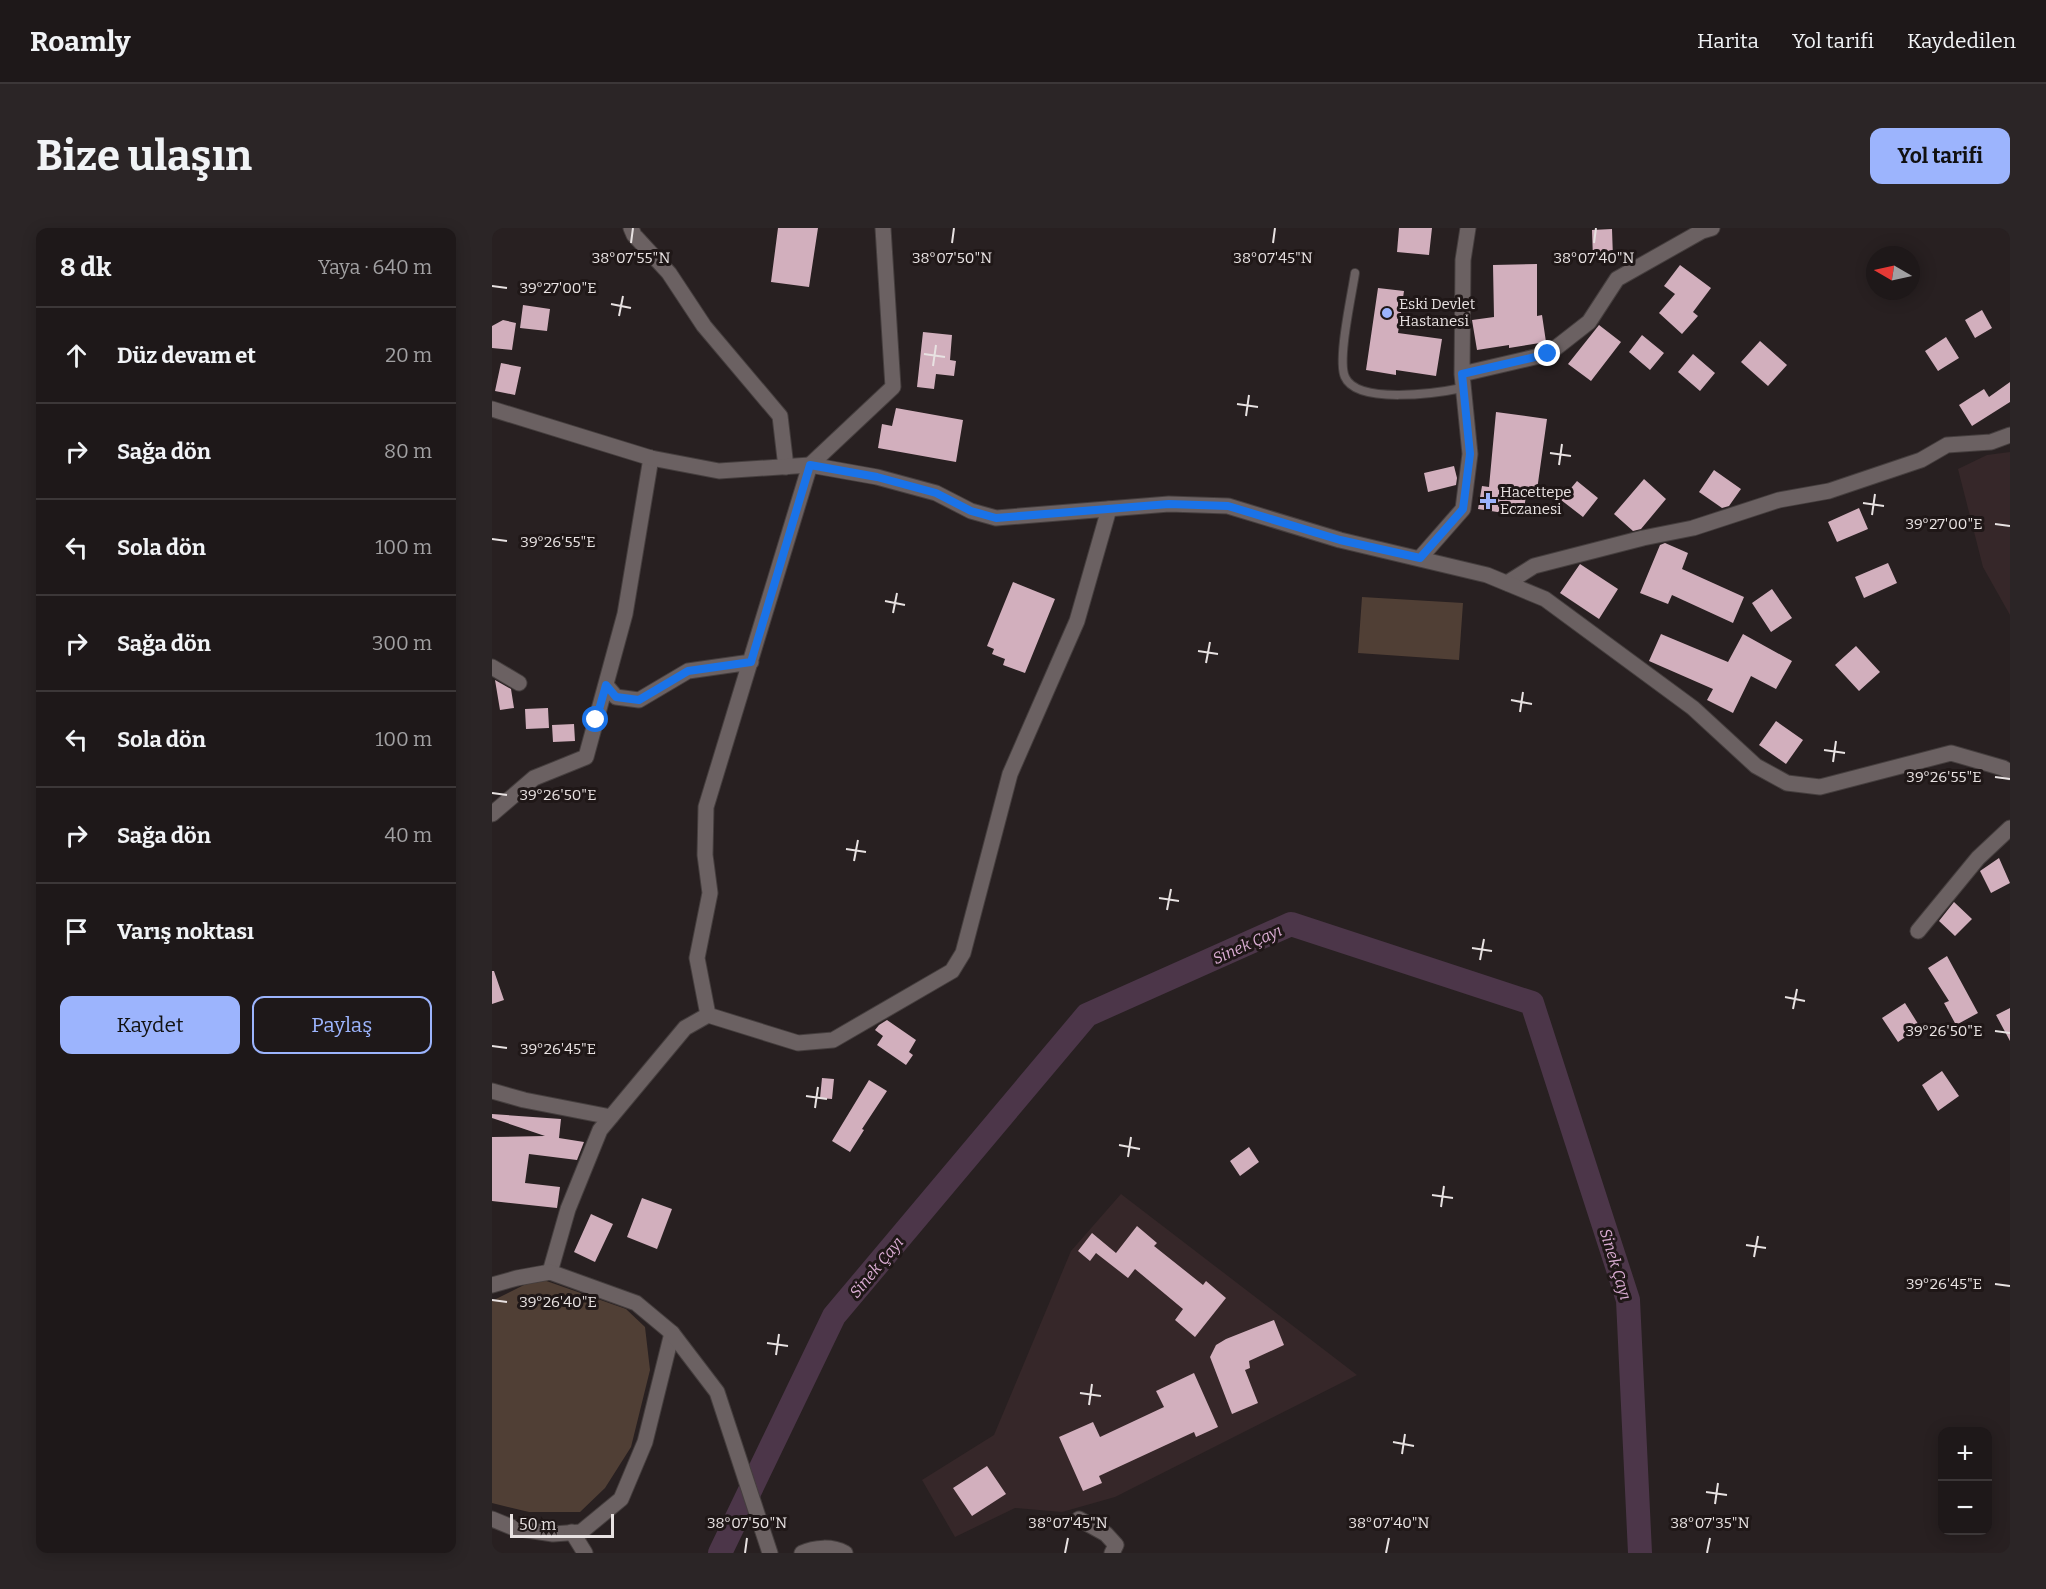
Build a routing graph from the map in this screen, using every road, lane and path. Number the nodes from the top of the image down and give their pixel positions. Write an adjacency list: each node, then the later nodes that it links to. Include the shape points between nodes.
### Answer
1 (631, 228): 11 (street, via 669,273 704,326 780,416)
2 (883, 228): 10 (street, via 893,387)
3 (1468, 228): 6 (street, via 1463,260)
4 (1712, 228): 6 (street, via 1617,279 1589,322 1548,354)
5 (1355, 273): 6 (lane, via 1342,362 1345,378 1353,388 1368,393 1440,393)
6 (1462, 381): 13 (street, via 1470,454 1463,509)
7 (492, 409): 9 (street)
8 (2010, 435): 14 (street, via 1991,442 1947,446 1921,460 1829,491 1779,500 1693,528 1534,566)
9 (651, 458): 11 (street, via 719,471); 18 (street, via 625,614)
10 (810, 465): 11 (street); 12 (street, via 926,490 996,518); 15 (street)
11 (786, 467)
12 (1109, 509): 13 (street, via 1169,504 1228,506 1340,540); 23 (street, via 1077,621 1010,774 963,953 952,971 833,1041 798,1043)
13 (1420, 558): 14 (street)
14 (1507, 583): 19 (street, via 1545,598 1694,708 1756,766 1787,783 1820,787 1951,753)
15 (751, 662): 18 (street, via 688,671 639,700 616,697); 23 (street, via 706,807 705,855 710,893 697,958)
16 (492, 668): 17 (street)
17 (519, 683)
18 (606, 685): 20 (street, via 586,757 534,778)
19 (2010, 772)
20 (492, 814)
21 (2010, 828): 22 (street, via 1978,858)
22 (1918, 931)
23 (708, 1015): 25 (street, via 685,1028)
24 (492, 1091): 25 (street)
25 (611, 1117): 26 (street, via 600,1130 568,1209)
26 (550, 1272): 27 (street); 28 (street, via 636,1303)
27 (492, 1285)
28 (672, 1333): 31 (street, via 645,1442 621,1498 581,1532); 33 (street, via 717,1392)
29 (492, 1519): 31 (street, via 553,1534)
30 (1079, 1519): 36 (street, via 1106,1534 1116,1545)
31 (572, 1532): 32 (street)
32 (585, 1553)
33 (770, 1553)
34 (802, 1553): 35 (street, via 814,1547)
35 (845, 1553)
36 (1112, 1553)

